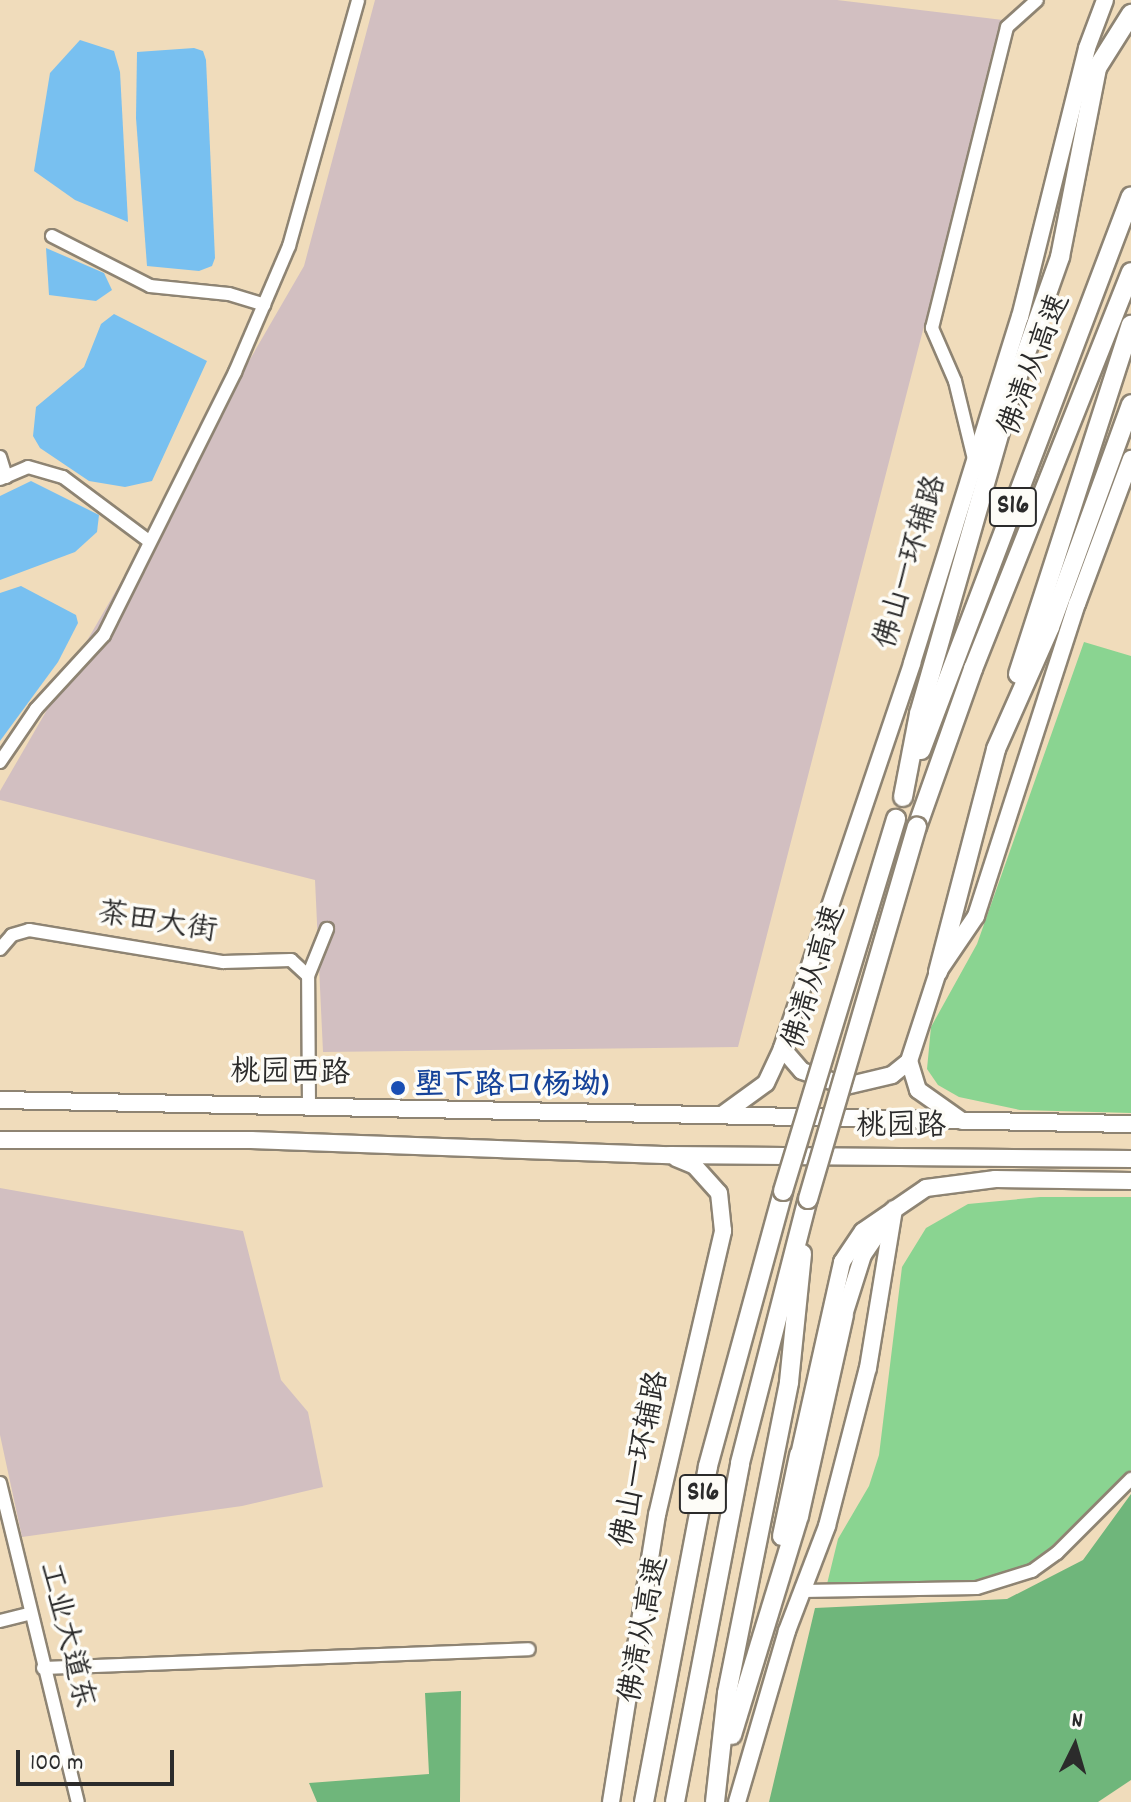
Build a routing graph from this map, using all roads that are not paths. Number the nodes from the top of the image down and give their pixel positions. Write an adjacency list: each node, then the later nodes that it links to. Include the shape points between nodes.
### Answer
1 (358, 0): 8 (street, via 289,246)
2 (1037, 0): 12 (street, via 1007,27 932,328 955,381)
3 (1105, 0): 12 (main road, 佛山一环辅路, via 1087,48 1020,317)
4 (1131, 14): 18 (highway, via 1097,68 1060,257 1008,404 919,714)
5 (1131, 196): 18 (highway, 佛清从高速 / S16)
6 (52, 236): 8 (street, via 150,286 229,294)
7 (1131, 272): 34 (highway, 佛清从高速 / S16, bridge, via 973,669 917,827)
8 (264, 305): 15 (street)
9 (1131, 325): 16 (highway)
10 (1131, 404): 16 (highway, via 1050,627)
11 (0, 457): 14 (street)
12 (974, 459): 23 (main road, 佛山一环辅路, via 912,663)
13 (1131, 459): 21 (main road, via 1077,604 976,916)
14 (3, 478): 15 (street, via 28,467 63,477)
15 (149, 541): 17 (street, via 104,635 36,709)
16 (996, 749): 21 (highway)
17 (0, 762)
18 (903, 797): 49 (highway, 佛清从高速 / S16, bridge, via 783,1191 708,1466)
19 (327, 929): 22 (street)
20 (0, 949): 22 (street, 茶田大街, via 12,935 29,930 223,962 291,960)
21 (938, 972): 24 (main road)
22 (308, 976): 26 (street)
23 (782, 1048): 24 (main road, via 802,1071 846,1086 892,1075); 27 (main road, 佛山一环辅路, via 766,1083)
24 (909, 1061): 28 (main road, via 918,1090)
25 (0, 1100): 26 (main road, 桃园西路)
26 (309, 1105): 27 (main road, 桃园西路)
27 (722, 1115): 28 (main road, 桃园路)
28 (963, 1122): 29 (main road, 桃园路)
29 (1131, 1124)
30 (0, 1140): 31 (main road, via 251,1140)
31 (670, 1155): 32 (main road, 桃园路); 48 (main road, 佛山一环辅路, via 710,1180 719,1193 723,1231 657,1515)
32 (1131, 1159)
33 (1131, 1181): 35 (main road, via 951,1184 926,1188)
34 (808, 1199): 46 (highway, via 789,1382 727,1693); 50 (highway, 佛清从高速 / S16, via 740,1463)
35 (894, 1209): 36 (main road, via 863,1255); 37 (main road, via 863,1231 842,1262); 40 (main road, via 868,1368 827,1526)
36 (844, 1315): 41 (highway, via 799,1516)
37 (799, 1455): 41 (highway)
38 (1131, 1479): 40 (street, via 1032,1571 977,1588)
39 (0, 1483): 42 (street, 工业大道东)
40 (802, 1591): 52 (main road, via 747,1755)
41 (768, 1606): 46 (highway)
42 (31, 1613): 43 (street); 45 (street, 工业大道东)
43 (0, 1621)
44 (529, 1649): 45 (street)
45 (43, 1668): 47 (street, 工业大道东)
46 (721, 1773): 51 (highway)
47 (78, 1802)
48 (611, 1802)
49 (644, 1802)
50 (675, 1802)
51 (715, 1802)
52 (737, 1802)

